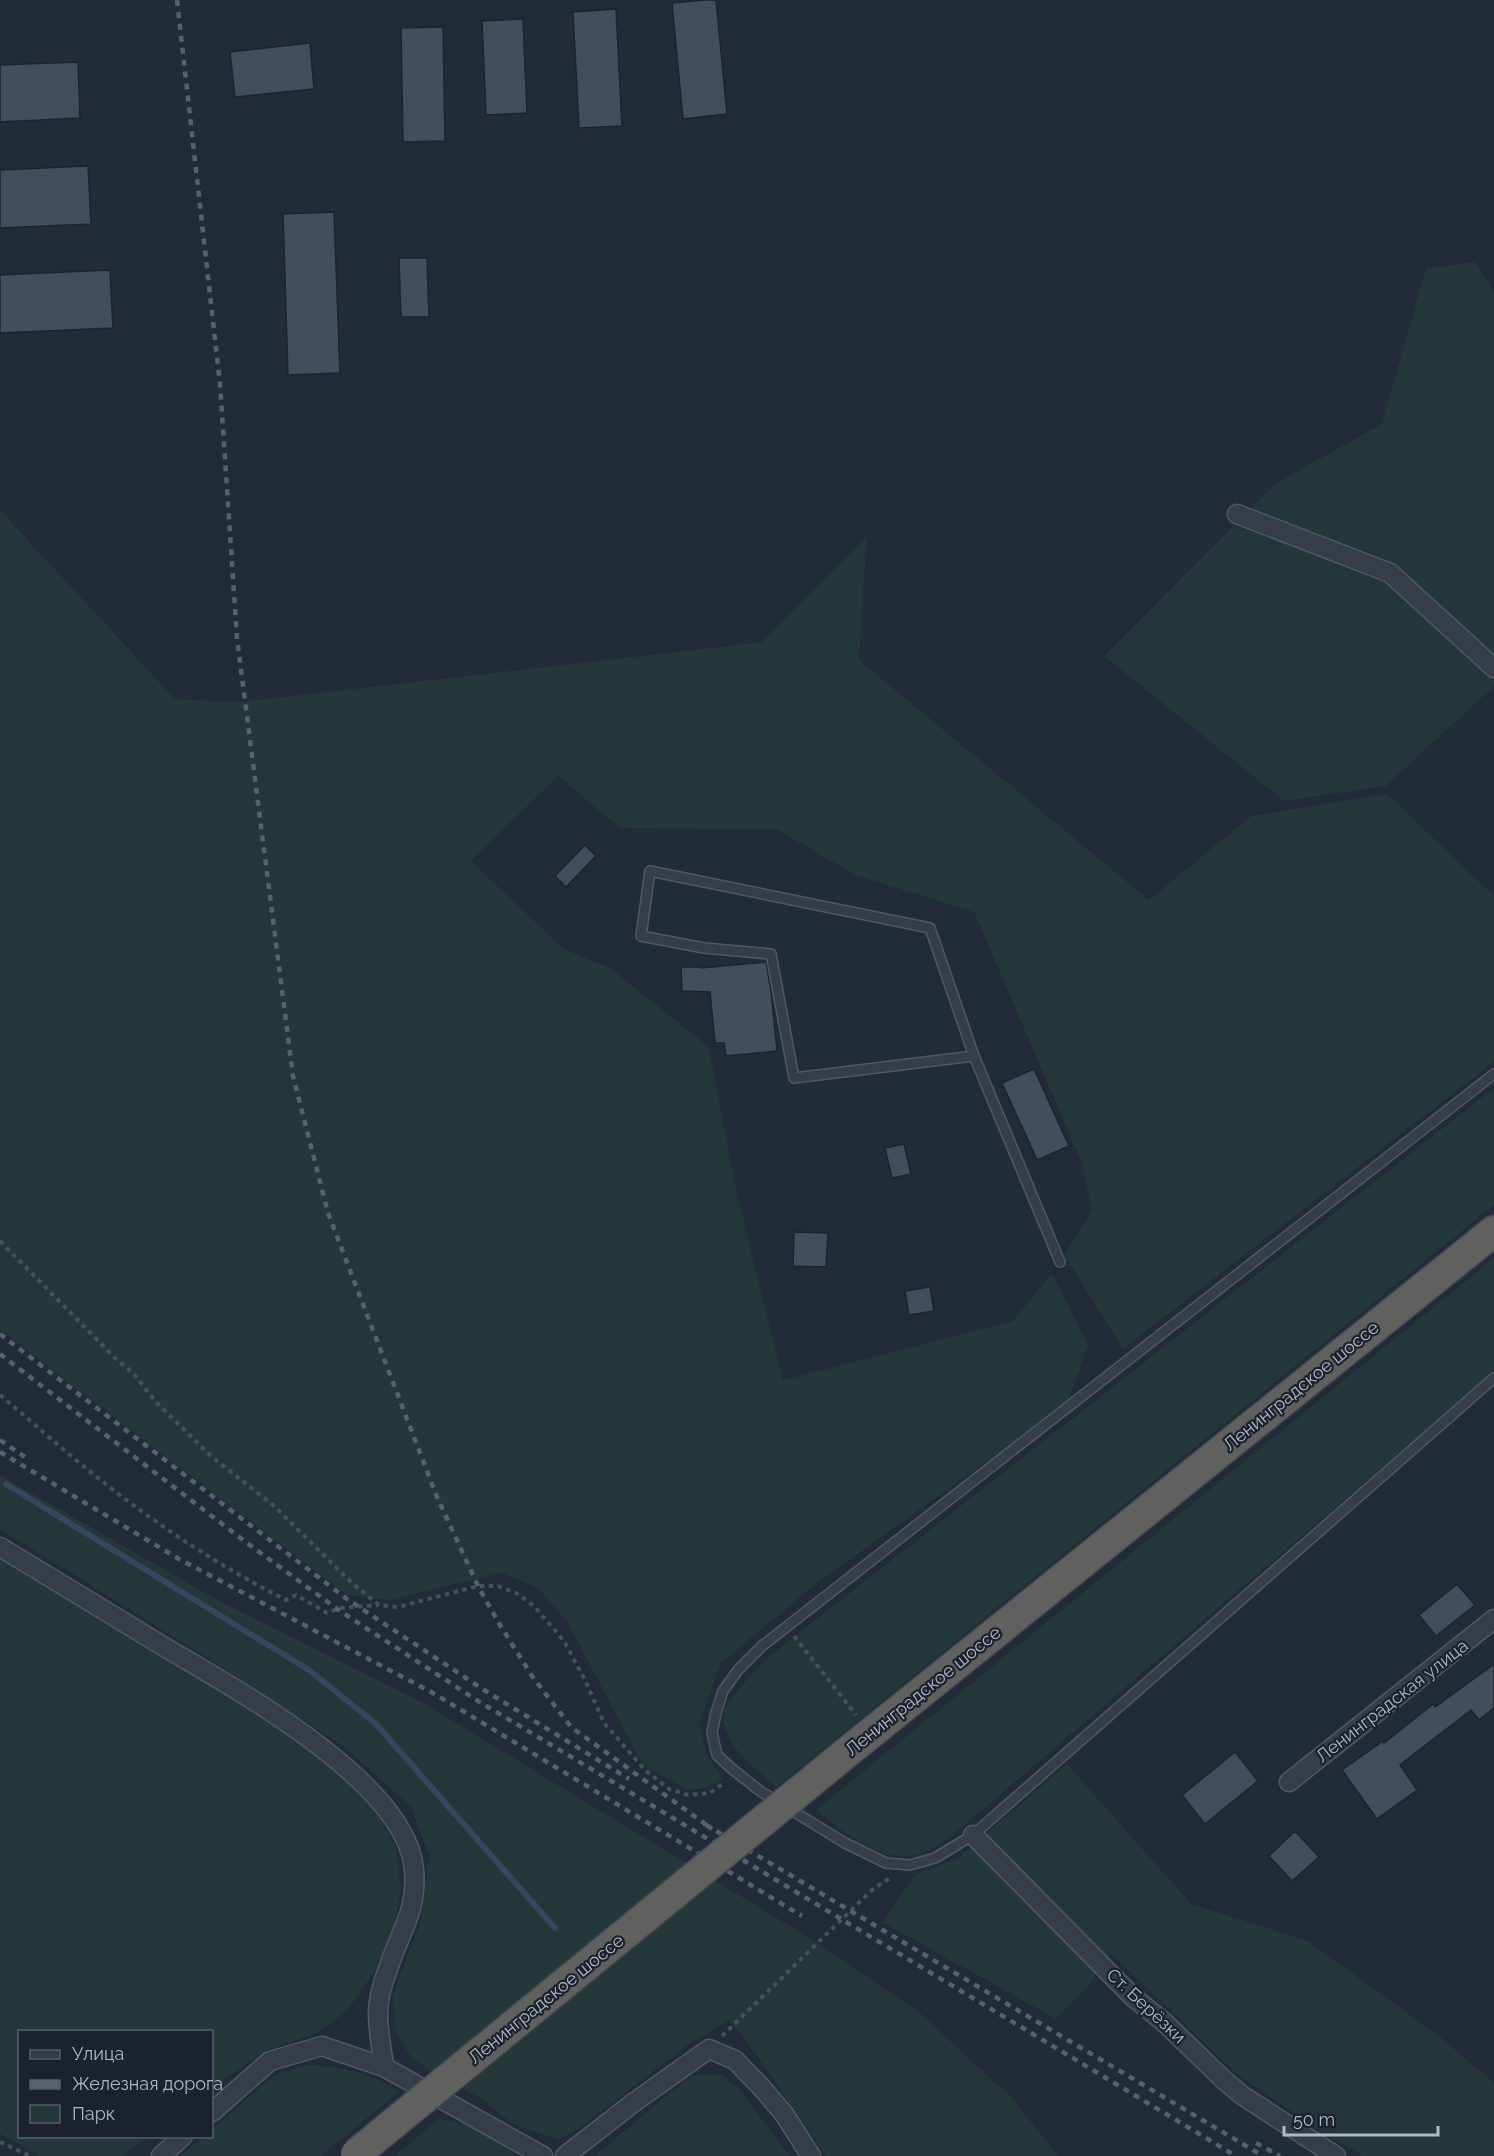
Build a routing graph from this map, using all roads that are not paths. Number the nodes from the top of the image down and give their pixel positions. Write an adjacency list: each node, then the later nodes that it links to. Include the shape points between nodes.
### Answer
1 (1237, 514): 2 (street, via 1390,573)
2 (1494, 668)
3 (974, 1056): 3 (lane, via 930,928 650,871 641,936 704,948 771,954 794,1077); 6 (lane)
4 (1494, 1074): 11 (lane, via 787,1626 738,1670 723,1691 712,1733 717,1755 760,1791 845,1843 886,1863 910,1865 935,1858)
5 (1494, 1231): 15 (highway, Ленинградское шоссе, bridge, via 851,1749)
6 (1060, 1262)
7 (1494, 1378): 11 (lane)
8 (0, 1546): 12 (street, via 287,1722 337,1760 402,1830 414,1867 415,1898 388,1969 378,2011)
9 (1494, 1619): 10 (street, Ленинградская улица)
10 (1289, 1782)
11 (973, 1835): 20 (street, Ст. Берёзки, via 1134,1997 1225,2081)
12 (384, 2067): 13 (street, via 322,2046 270,2061); 17 (street)
13 (213, 2111)
14 (181, 2138): 16 (street)
15 (356, 2155)
16 (161, 2156)
17 (543, 2156)
18 (565, 2156): 19 (street, via 709,2049 735,2061 762,2088)
19 (811, 2156)
20 (1336, 2156)

